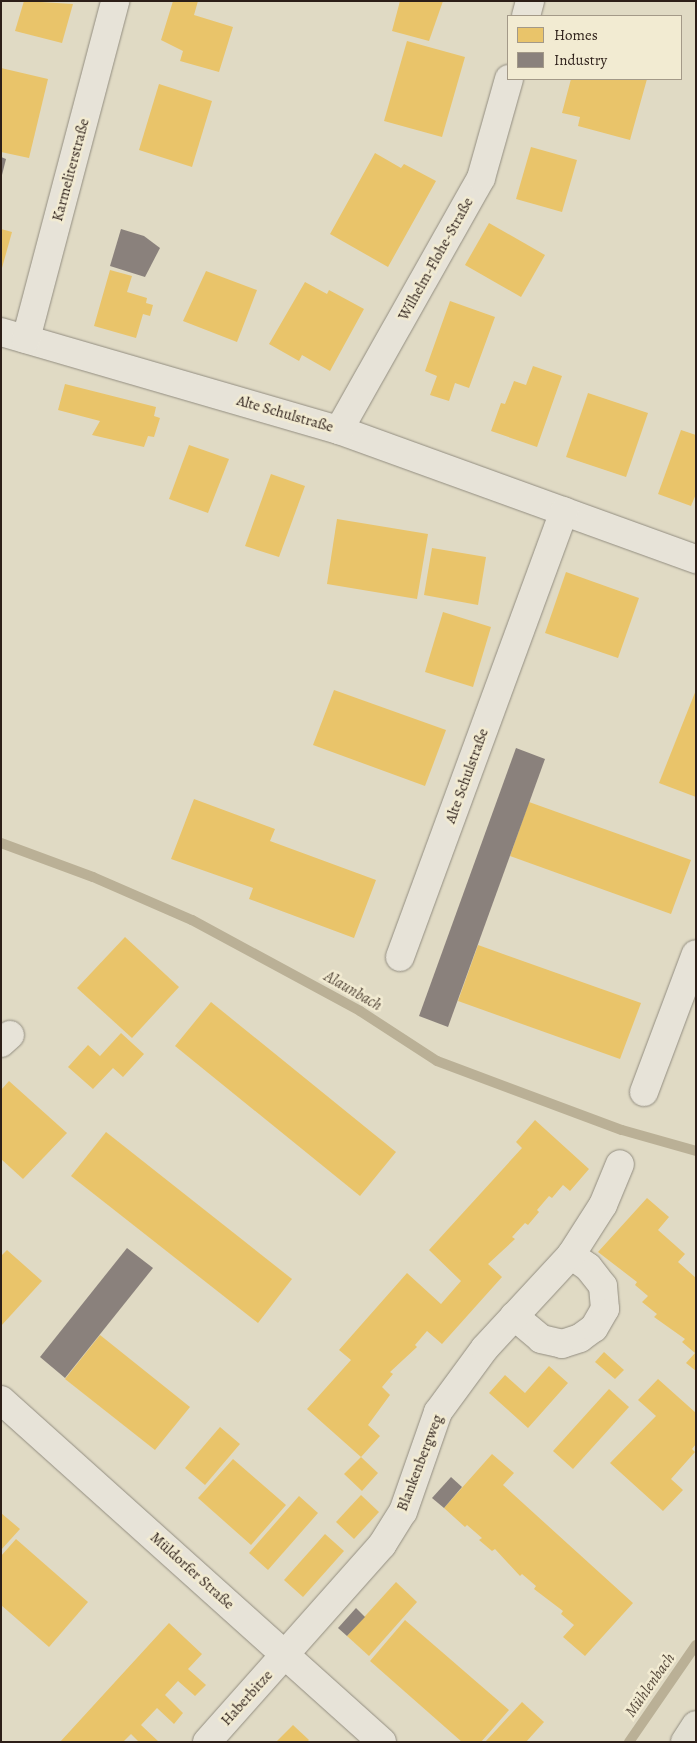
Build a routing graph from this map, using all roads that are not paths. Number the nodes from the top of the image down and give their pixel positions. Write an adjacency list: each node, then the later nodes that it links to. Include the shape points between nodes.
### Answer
1 (115, 1): 5 (street, Karmeliterstraße)
2 (530, 1): 3 (street)
3 (526, 15)
4 (508, 80): 6 (street, Wilhelm-Flohe-Straße, via 481,178)
5 (14, 336): 6 (street, Alte Schulstraße)
6 (339, 430): 7 (street, Alte Schulstraße)
7 (564, 511): 8 (street, Alte Schulstraße); 10 (street, Alte Schulstraße)
8 (696, 560)
9 (696, 954): 11 (street)
10 (400, 957)
11 (644, 1092)
12 (620, 1164): 13 (street, Blankenbergweg, via 603,1205)
13 (571, 1256): 14 (street, Blankenbergweg); 14 (street, via 588,1267 604,1286 605,1309 594,1328 580,1338 562,1344 541,1339)
14 (514, 1316): 16 (street, Blankenbergweg, via 485,1348 438,1412 403,1512 382,1546)
15 (1, 1400): 16 (street, Müldorfer Straße)
16 (286, 1655): 18 (street, Haberbitze); 19 (street, Müldorfer Straße)
17 (696, 1724): 20 (main road)
18 (207, 1742)
19 (382, 1742)
20 (685, 1742)

